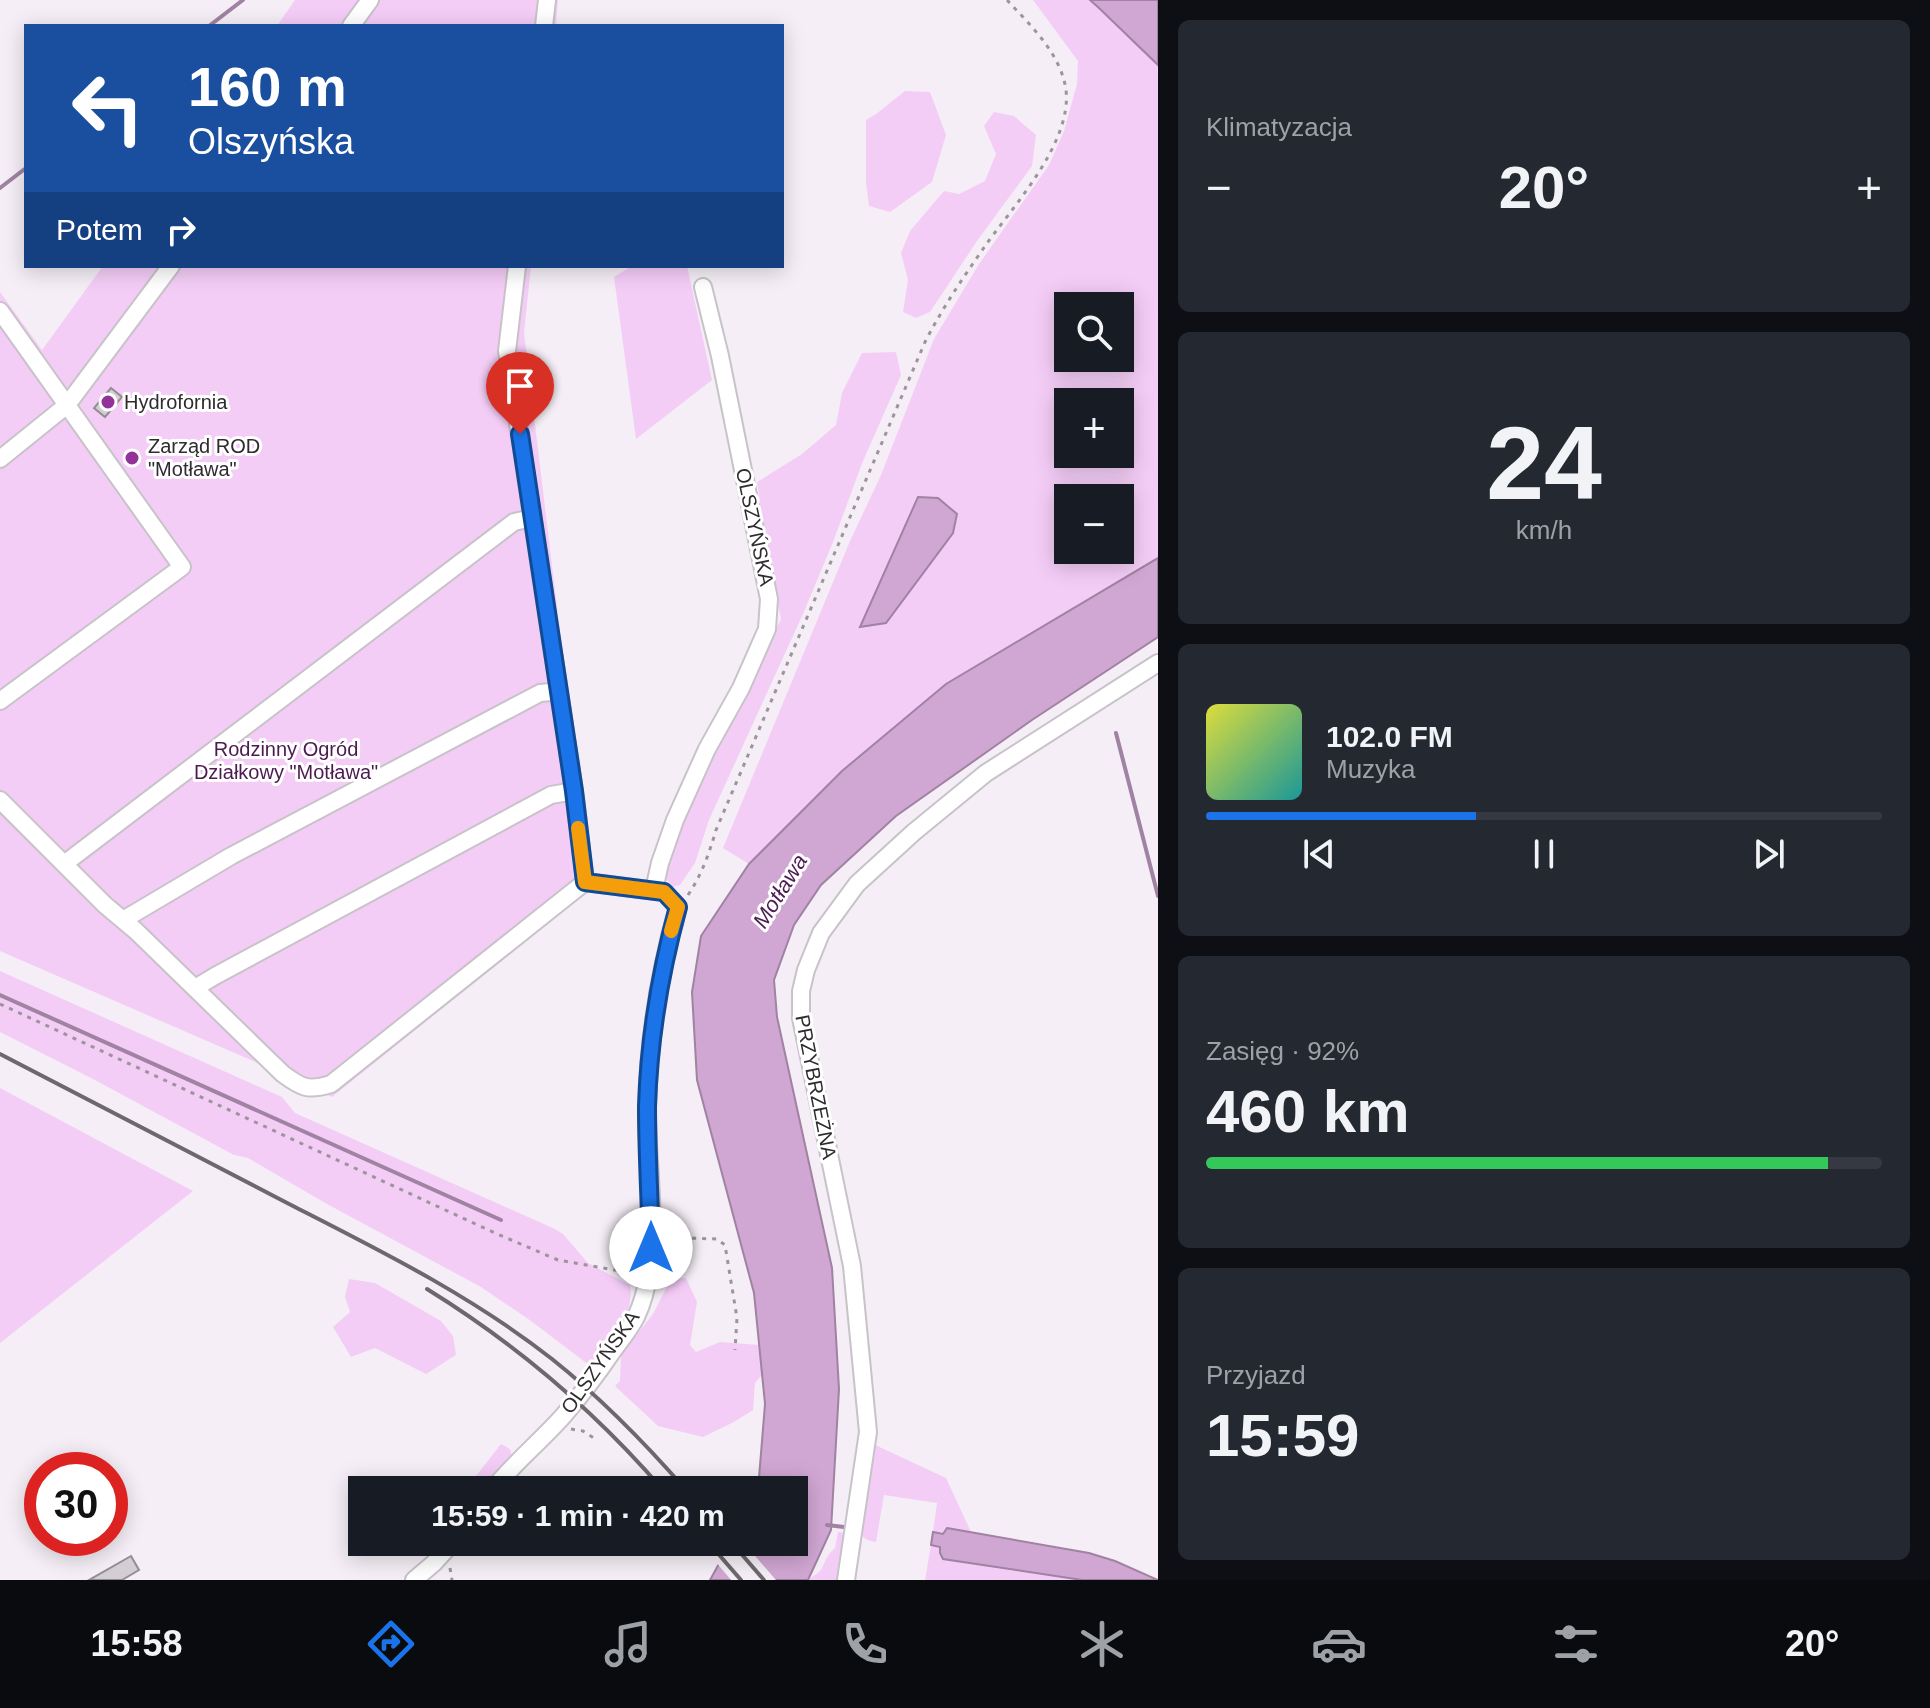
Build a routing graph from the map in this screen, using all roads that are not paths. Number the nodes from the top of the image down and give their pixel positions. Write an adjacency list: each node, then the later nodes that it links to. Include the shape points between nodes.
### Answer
1 (370, 0): 3 (street)
2 (547, 0): 4 (street)
3 (352, 24)
4 (544, 24)
5 (170, 268): 9 (street)
6 (517, 268): 11 (street, via 507,351)
7 (703, 287): 19 (street, OLSZYŃSKA, via 769,599 767,629 675,820)
8 (0, 311): 9 (street)
9 (67, 405): 10 (street); 14 (street, via 182,567)
10 (0, 459)
11 (532, 518): 13 (street); 17 (street, via 514,522)
12 (1158, 663): 25 (street, PRZYBRZEŻNA, via 986,773 914,832 857,884 821,933 806,970 801,1018 852,1266 868,1432)
13 (559, 694): 15 (street); 20 (street, via 540,693 231,856)
14 (0, 701)
15 (574, 791): 18 (street); 21 (street, via 551,795)
16 (0, 800): 17 (street)
17 (64, 864): 20 (street)
18 (587, 882): 19 (street); 21 (street, via 331,1084 316,1089 301,1087 283,1074)
19 (654, 890): 22 (street, OLSZYŃSKA, via 664,892 678,907 654,1011 647,1105 655,1273 636,1319 597,1374)
20 (123, 920): 21 (street)
21 (195, 988)
22 (505, 1476)
23 (440, 1556): 24 (street)
24 (414, 1580)
25 (846, 1580)

